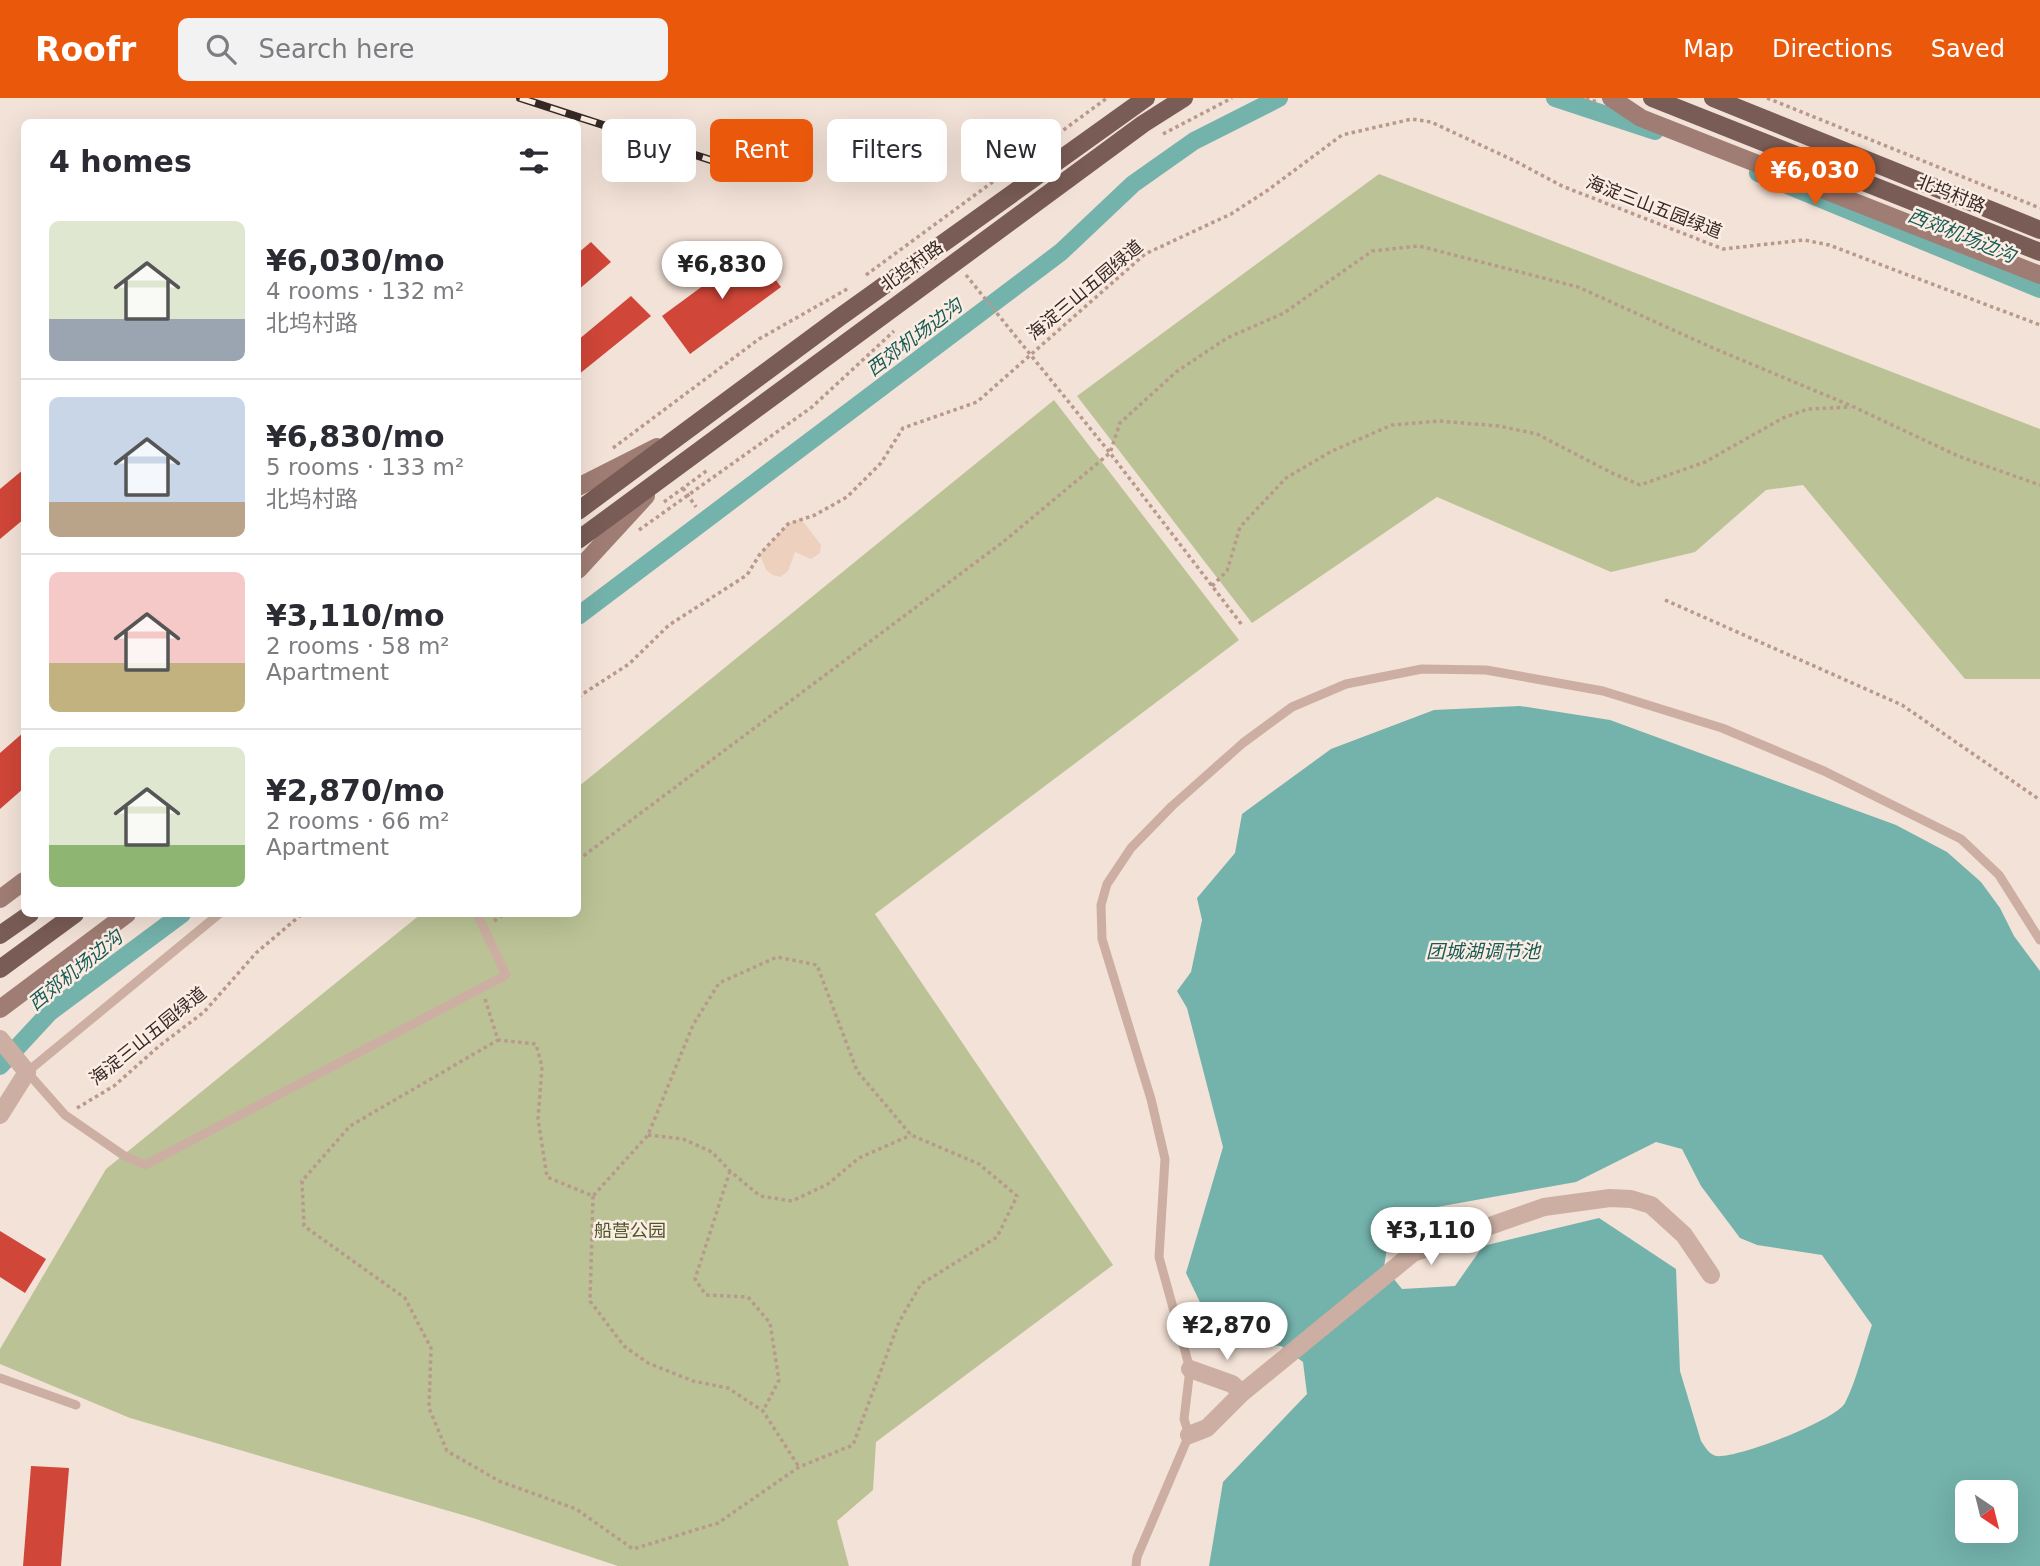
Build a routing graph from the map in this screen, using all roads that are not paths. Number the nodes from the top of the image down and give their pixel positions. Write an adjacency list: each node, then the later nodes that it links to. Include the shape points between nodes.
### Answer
1 (1146, 98): 9 (main road, 北坞村路)
2 (1184, 98): 10 (main road, 北坞村路)
3 (1611, 98): 8 (street, via 1640,118)
4 (1652, 98): 7 (main road, 北坞村路)
5 (1713, 98): 6 (main road, 北坞村路)
6 (2040, 230)
7 (2040, 252)
8 (2040, 275)
9 (685, 432): 11 (street, 北坞村路); 12 (main road, 北坞村路)
10 (668, 472): 13 (main road, 北坞村路); 14 (street, 北坞村路)
11 (581, 485)
12 (581, 509)
13 (581, 538)
14 (581, 567)
15 (21, 883): 16 (street)
16 (0, 899)
17 (26, 917): 22 (main road)
18 (71, 917): 24 (main road)
19 (123, 917): 25 (street)
20 (215, 917): 26 (lane)
21 (478, 917): 26 (lane, via 506,975 145,1165 65,1115)
22 (0, 935)
23 (2040, 940): 29 (lane, via 2000,875 1961,839 1824,771 1709,723 1604,691 1486,670 1422,669 1346,684 1292,707 1233,752 1131,848 1107,884 1101,905 1102,939 1165,1159 1159,1257)
24 (0, 970)
25 (0, 1009)
26 (13, 1055): 27 (street)
27 (0, 1115)
28 (1711, 1275): 31 (street, via 1684,1235 1651,1205 1610,1198 1544,1207 1413,1253)
29 (1190, 1369): 31 (street); 33 (lane, via 1184,1419)
30 (0, 1378): 32 (lane)
31 (1242, 1392): 33 (street, via 1207,1429)
32 (76, 1405)
33 (1189, 1434): 34 (lane)
34 (1136, 1566)

